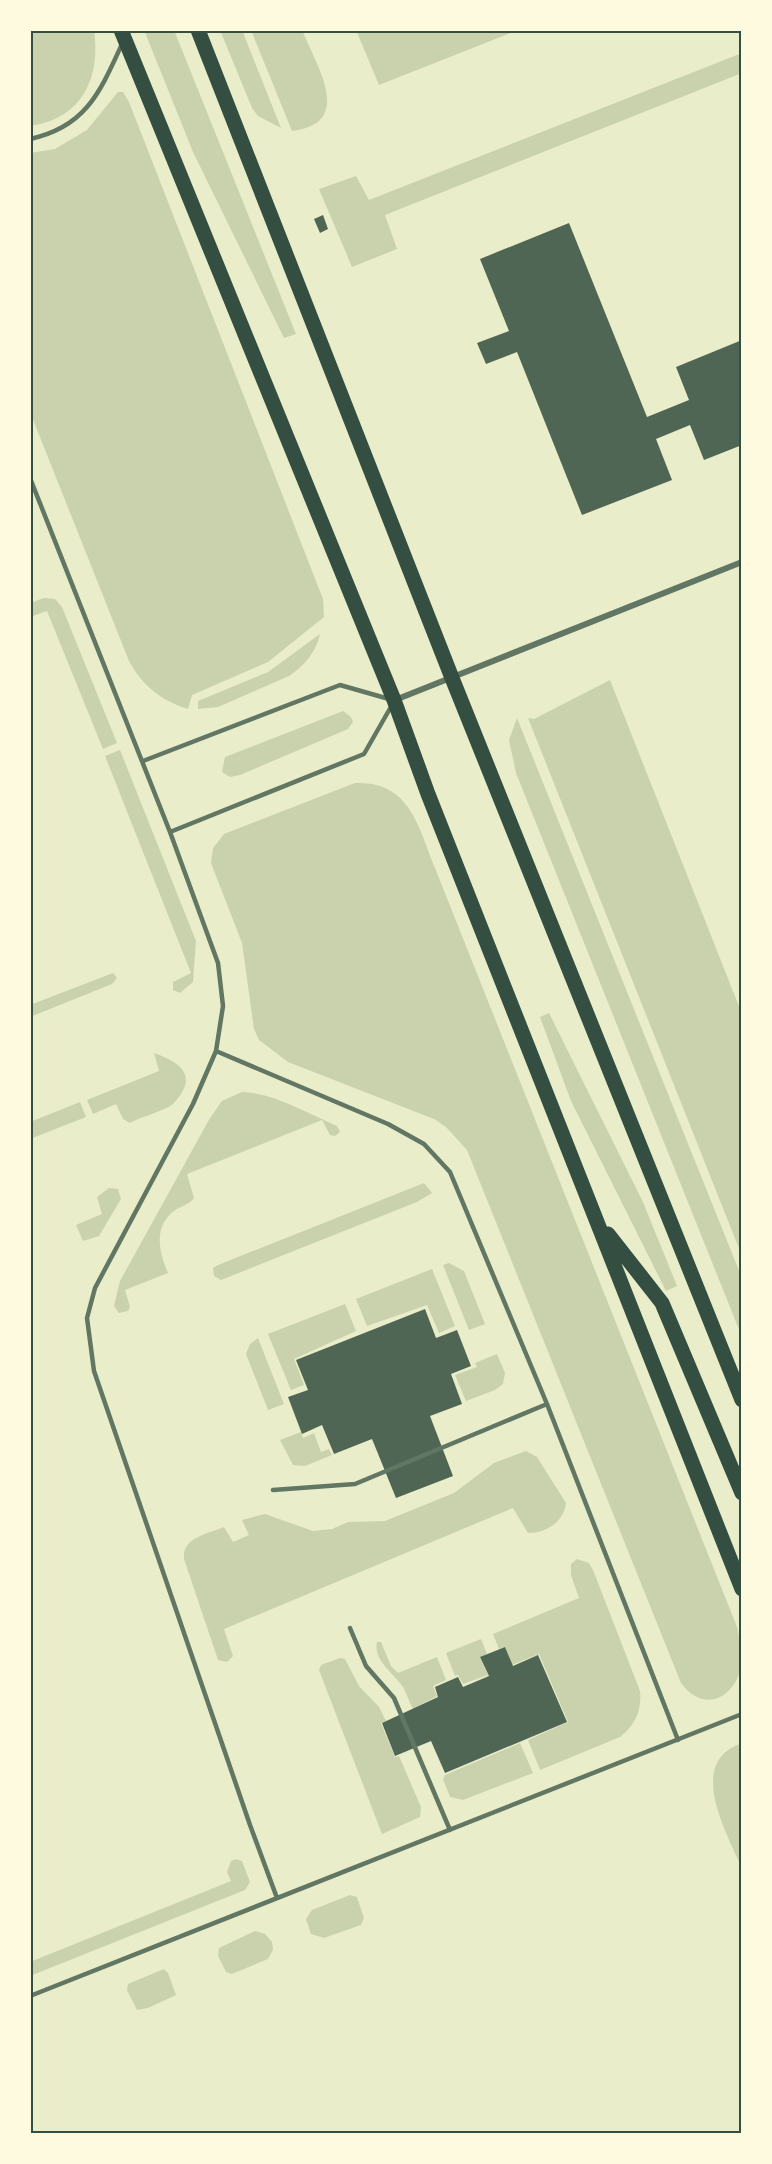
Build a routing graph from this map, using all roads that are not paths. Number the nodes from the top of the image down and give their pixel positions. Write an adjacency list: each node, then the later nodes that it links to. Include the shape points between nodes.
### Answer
1 (198, 30): 6 (main road)
2 (122, 34): 3 (lane, via 102,88 78,119 52,135); 7 (main road)
3 (30, 139)
4 (30, 478): 8 (lane)
5 (742, 562): 6 (street)
6 (452, 678): 7 (street); 12 (main road)
7 (394, 700): 8 (lane, via 340,685); 9 (lane, via 364,754); 11 (main road)
8 (143, 761): 9 (lane)
9 (170, 832): 10 (lane, via 218,963 224,1006)
10 (216, 1052): 13 (lane, via 388,1124 424,1144 450,1172); 21 (lane, via 193,1104 95,1288 87,1318 94,1371)
11 (596, 1220): 15 (main road, via 662,1303); 16 (main road)
12 (742, 1400)
13 (547, 1404): 14 (lane, via 355,1484); 19 (lane)
14 (273, 1490)
15 (742, 1493)
16 (742, 1588)
17 (350, 1628): 20 (lane, via 366,1666 394,1698)
18 (742, 1714): 19 (lane)
19 (678, 1740): 20 (lane)
20 (450, 1830): 21 (lane)
21 (277, 1898): 22 (lane)
22 (30, 1996)

